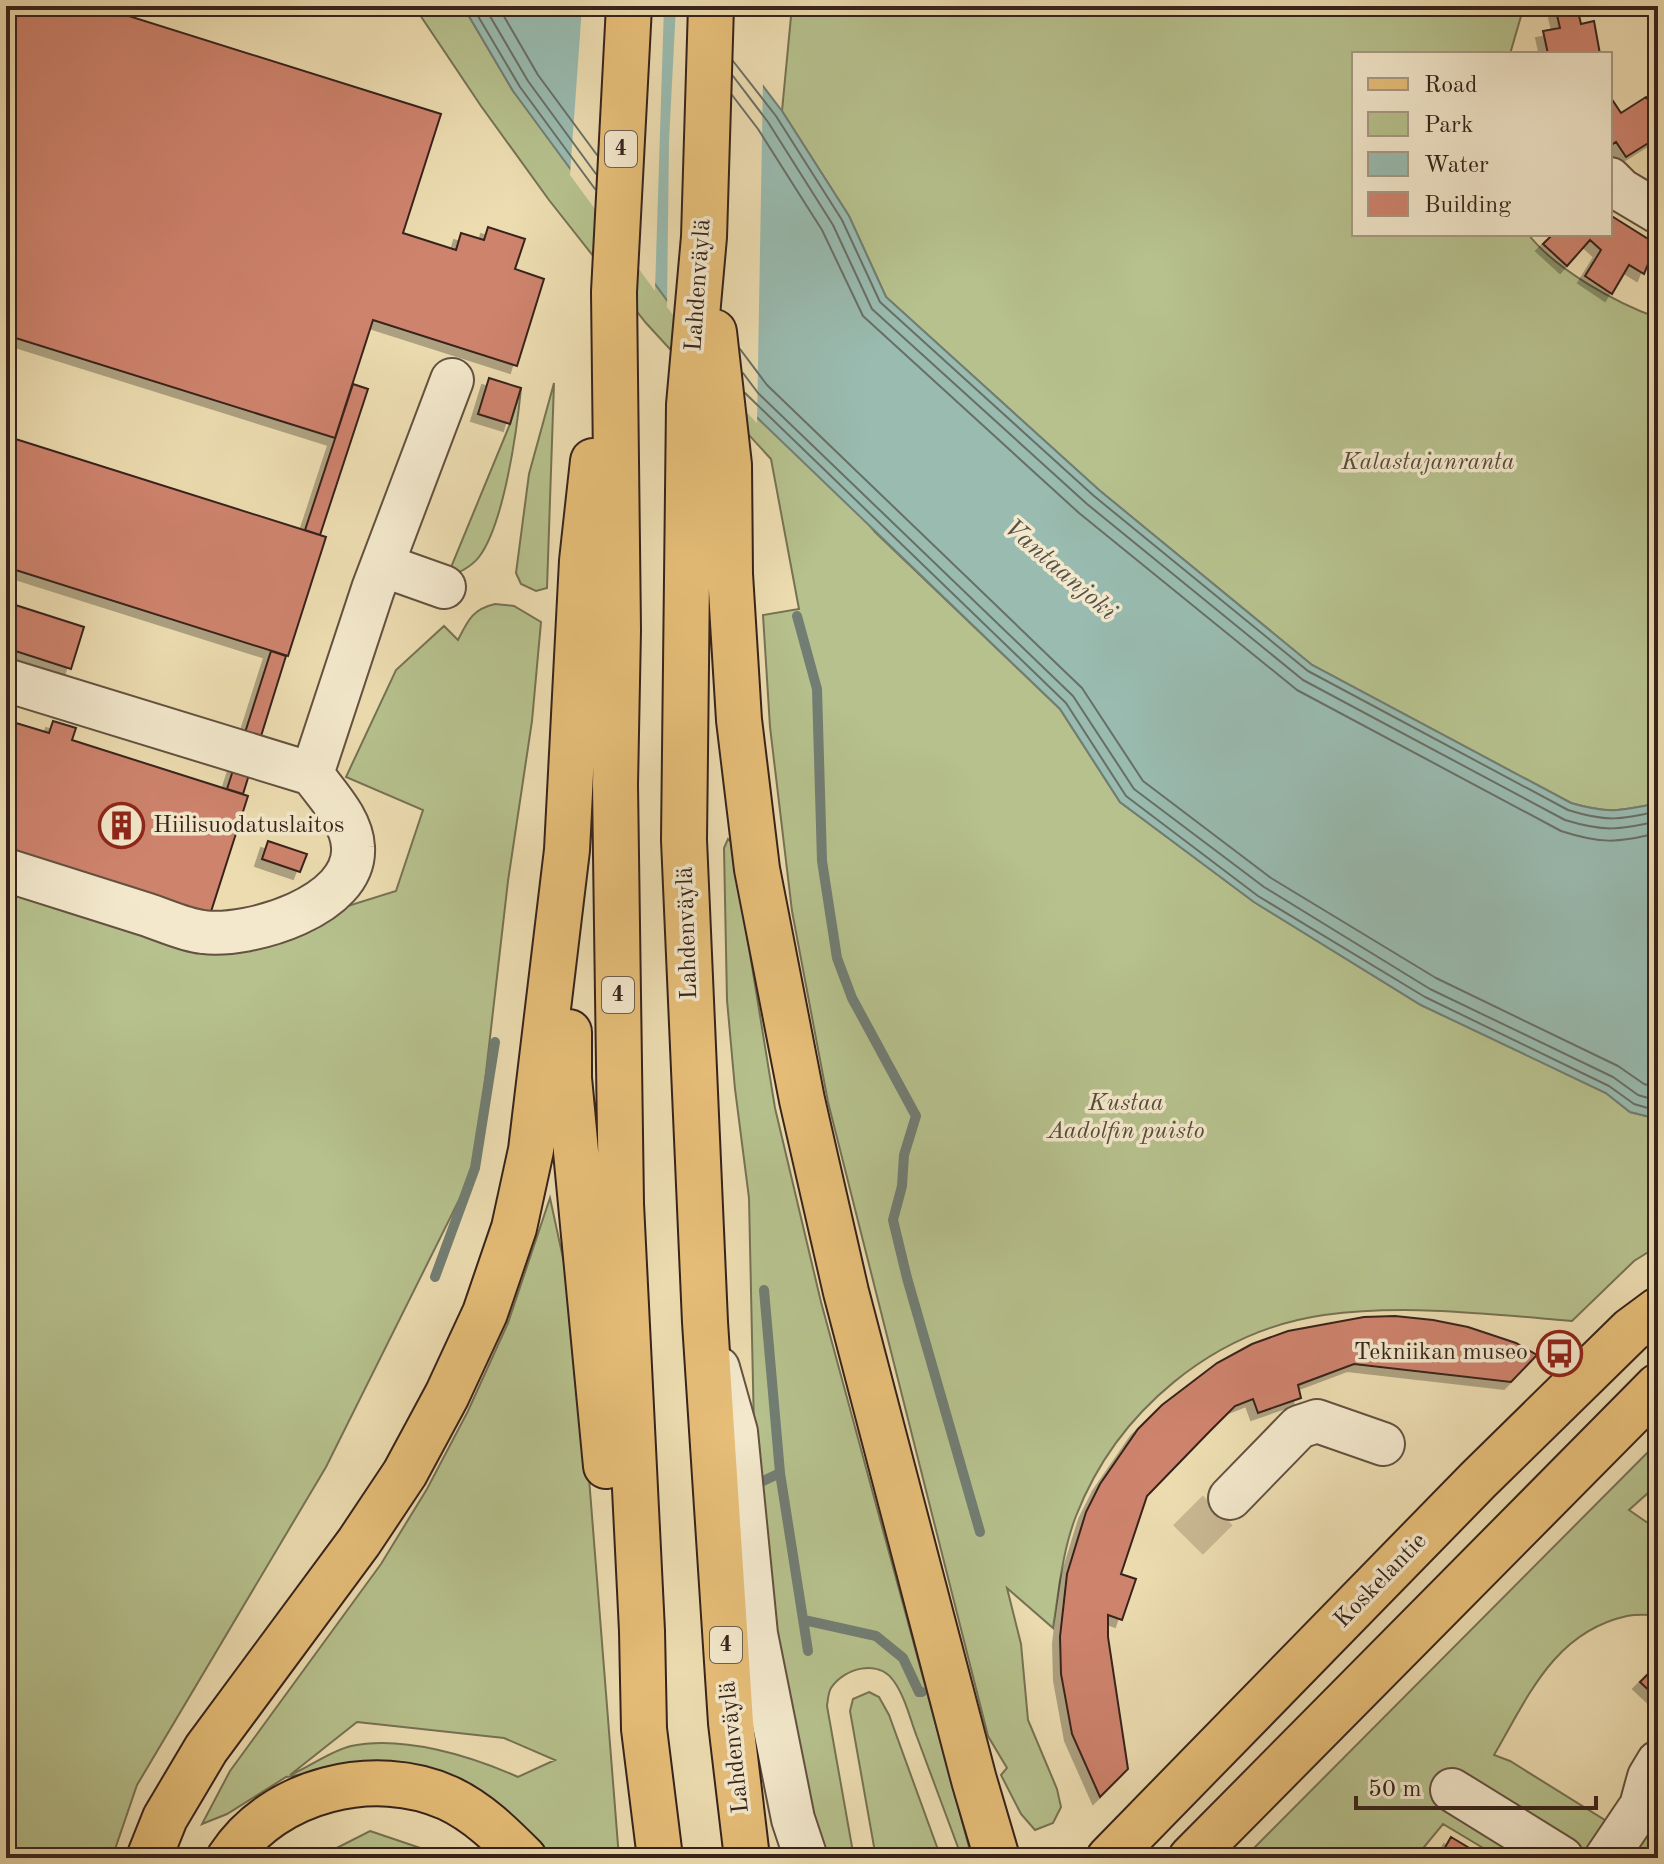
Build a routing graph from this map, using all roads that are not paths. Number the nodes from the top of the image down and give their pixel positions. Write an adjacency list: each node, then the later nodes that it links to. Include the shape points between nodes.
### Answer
1 (629, 6): 6 (main road, 4)
2 (711, 6): 5 (main road, Lahdenväylä / 4)
3 (1612, 181): 4 (street)
4 (1658, 212)
5 (704, 237): 15 (main road, Lahdenväylä / 4, via 689,405 684,840); 29 (main road, via 729,465 739,720 757,869 846,1292)
6 (614, 292): 12 (main road, via 582,561); 19 (main road, 4, via 621,1204)
7 (452, 380): 8 (street)
8 (382, 565): 9 (street); 11 (street)
9 (444, 587)
10 (6, 680): 11 (street)
11 (312, 774): 13 (street, via 349,828 354,849 348,872 329,895 264,927 202,932)
12 (567, 850): 19 (main road, via 569,1078 606,1469); 23 (main road, via 531,1150 514,1228 485,1313 405,1473 206,1749 165,1818)
13 (6, 870)
14 (1658, 1310): 30 (main road, Koskelantie, via 1478,1480)
15 (705, 1322): 27 (main road, Lahdenväylä / 4, via 731,1723); 28 (street, via 736,1432 756,1634 793,1819)
16 (1658, 1386): 31 (main road)
17 (1383, 1444): 18 (street, via 1317,1421 1308,1423)
18 (1230, 1498)
19 (642, 1631): 26 (main road, 4, via 644,1729)
20 (1658, 1762): 22 (street, via 1641,1806)
21 (1452, 1790): 32 (street)
22 (1616, 1845)
23 (149, 1858)
24 (229, 1858): 25 (main road, via 281,1810 344,1785 374,1782 446,1797 475,1813)
25 (524, 1858)
26 (660, 1858)
27 (747, 1858)
28 (806, 1858)
29 (997, 1858)
30 (1109, 1858)
31 (1191, 1858)
32 (1562, 1858)

